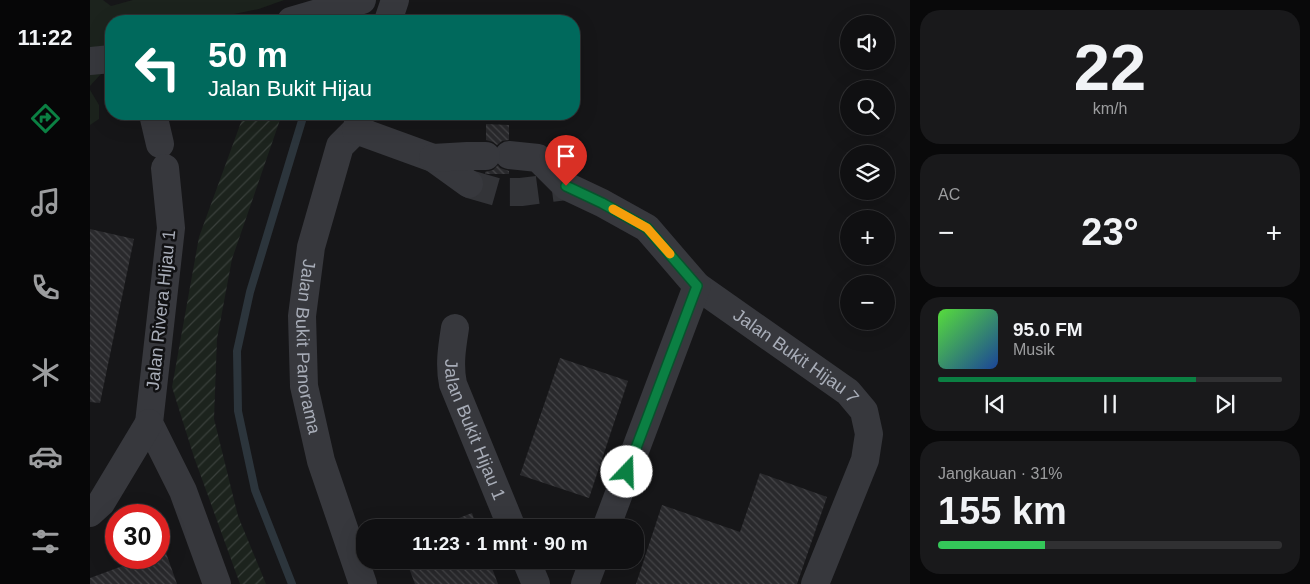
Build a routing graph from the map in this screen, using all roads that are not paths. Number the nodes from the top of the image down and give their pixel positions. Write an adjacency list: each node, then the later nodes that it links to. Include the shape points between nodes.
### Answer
1 (362, 0): 3 (street)
2 (395, 0): 4 (street)
3 (311, 15)
4 (390, 15)
5 (105, 60): 6 (street)
6 (90, 61)
7 (154, 120): 13 (street, Jalan Rivera Hijau 1, via 171,228)
8 (359, 122): 9 (street); 20 (street, Jalan Bukit Panorama, via 340,146 311,248 302,316 304,386 310,414 321,461)
9 (433, 158): 10 (street); 11 (street, Jalan Bukit Hijau 7, via 538,158 566,186 647,228)
10 (469, 184)
11 (697, 286): 16 (street); 23 (street, Jalan Bukit Hijau 7, via 848,392 864,411 869,434 865,460)
12 (454, 328): 15 (street, Jalan Bukit Hijau 1, via 453,384)
13 (149, 423): 14 (street, Jalan Rivera Hijau 1, via 100,503); 19 (street, via 183,491)
14 (90, 513)
15 (508, 519)
16 (609, 519)
17 (530, 569): 21 (street)
18 (591, 569): 22 (street)
19 (217, 584)
20 (362, 584)
21 (536, 584)
22 (585, 584)
23 (816, 584)

